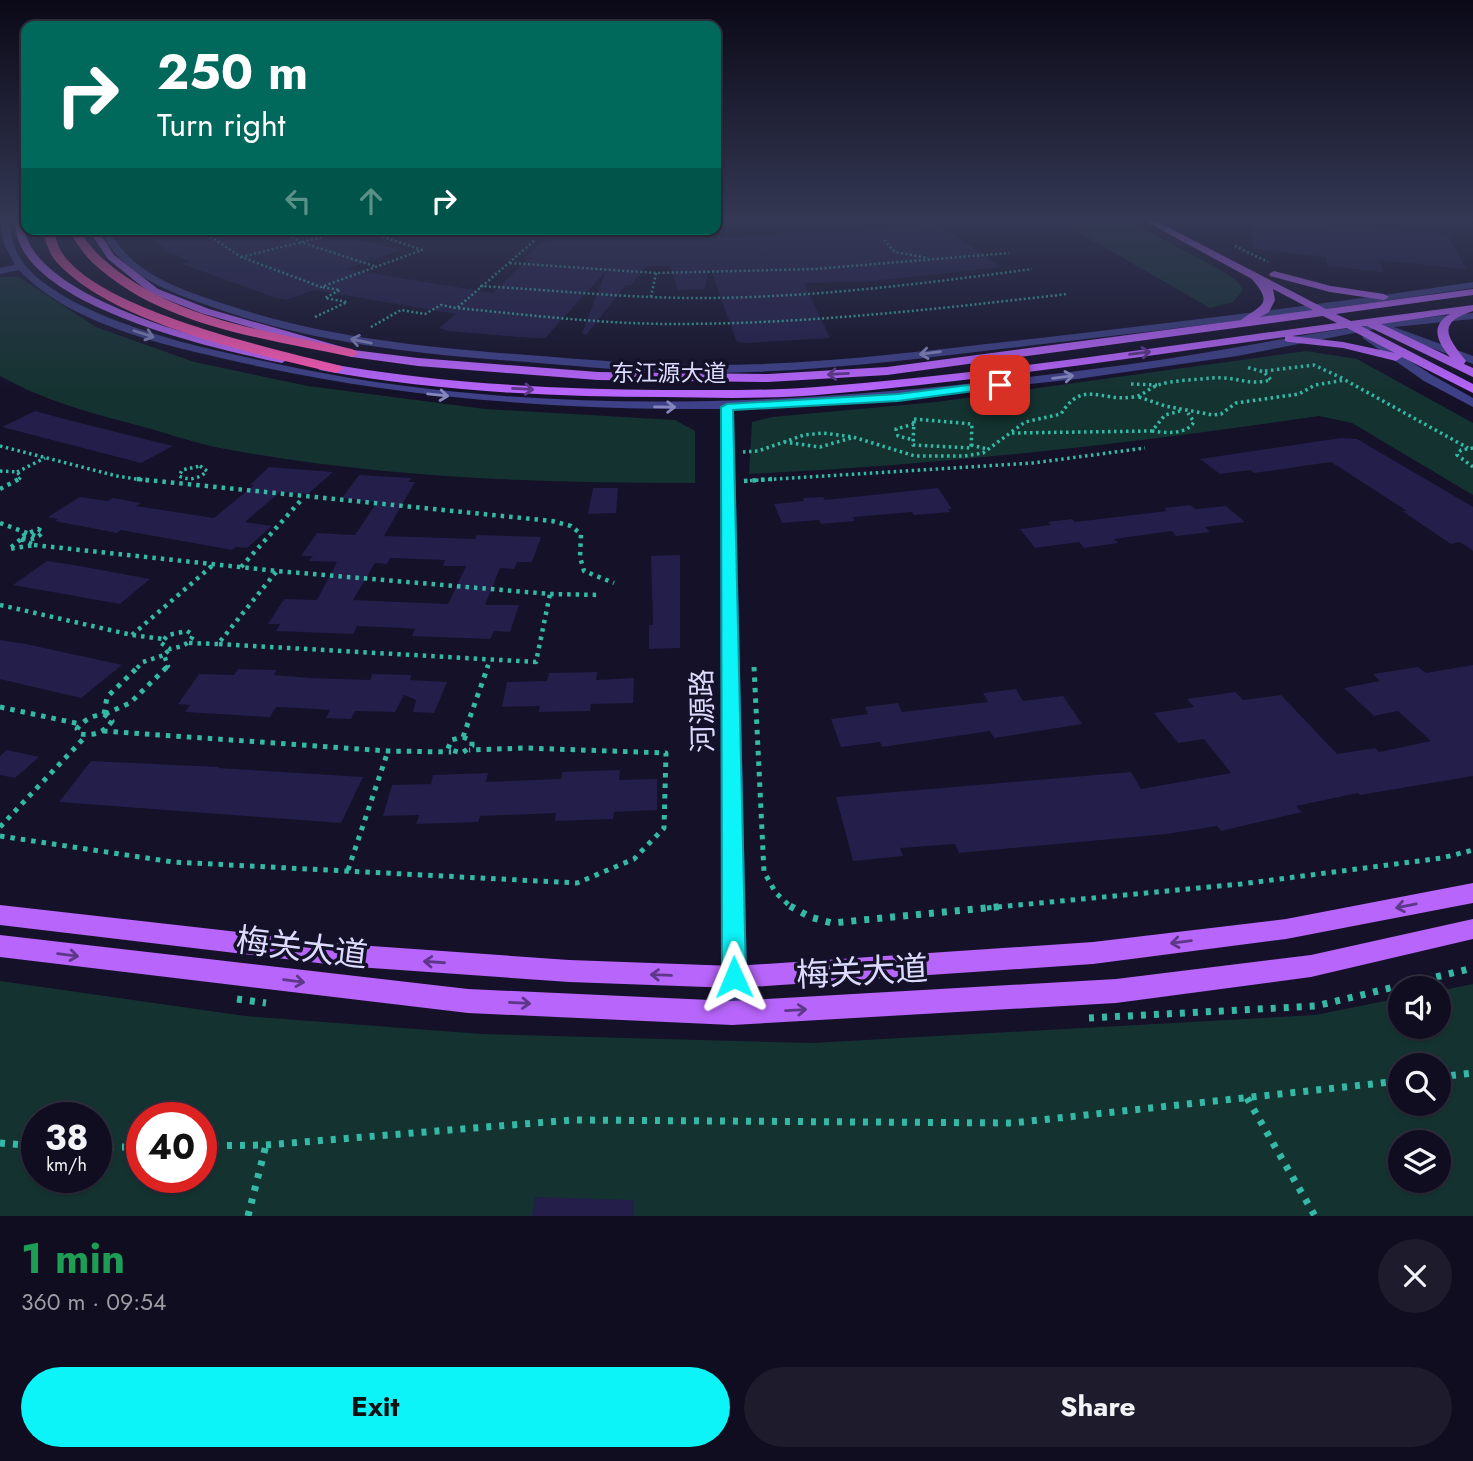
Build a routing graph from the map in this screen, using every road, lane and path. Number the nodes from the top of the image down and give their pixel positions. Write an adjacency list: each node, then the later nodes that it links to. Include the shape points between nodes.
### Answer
1 (34, 278): 57 (street, one-way to 57, via 86,312 142,335 323,378 386,389 584,406)
2 (56, 278): 43 (main road, 东江源大道, via 103,307 223,347)
3 (84, 278): 43 (highway, via 121,302 173,324)
4 (118, 278): 39 (highway, via 150,299 193,314)
5 (138, 278): 39 (main road, 东江源大道, via 155,291 205,311)
6 (153, 278): 28 (street, one-way to 6, via 874,360 714,369 588,365 433,352 275,324 169,289)
7 (296, 278): 18 (path)
8 (344, 278): 18 (path)
9 (490, 278): 17 (path)
10 (655, 278): 22 (path)
11 (967, 278): 22 (path, via 761,295)
12 (1256, 278): 28 (main road, via 1270,295 1269,305)
13 (1260, 278): 27 (main road)
14 (1281, 278): 24 (main road)
15 (1288, 278): 23 (main road)
16 (1473, 285): 23 (street)
17 (480, 286): 22 (path); 25 (path)
18 (321, 287): 31 (path, via 340,290 325,298 346,302 313,318)
19 (1473, 292): 21 (main road)
20 (1067, 294): 25 (path, via 828,317 673,324)
21 (1451, 295): 23 (main road); 24 (main road, 东江源大道)
22 (651, 297)
23 (1389, 297): 24 (street)
24 (1340, 307): 27 (main road, 东江源大道); 32 (main road)
25 (457, 308): 35 (path, via 441,305 425,314 401,310)
26 (1473, 309): 30 (main road); 32 (main road)
27 (1321, 310): 28 (street); 33 (main road, 东江源大道); 34 (main road)
28 (1258, 315): 33 (main road)
29 (1473, 316): 30 (street)
30 (1451, 318): 32 (street); 38 (main road, via 1442,330)
31 (326, 321)
32 (1376, 324): 34 (street); 38 (street); 46 (main road)
33 (1229, 326): 39 (main road, 东江源大道, one-way to 39, via 887,371 768,378 598,376 482,369)
34 (1353, 327): 36 (main road, 东江源大道); 37 (street); 40 (street); 47 (main road)
35 (367, 329)
36 (1247, 339): 37 (main road); 43 (main road, 东江源大道, one-way to 36, via 396,380 586,393 733,394 904,384)
37 (1299, 340): 40 (main road); 57 (street, one-way to 37, via 898,397)
38 (1449, 350): 41 (street); 46 (main road)
39 (352, 353)
40 (1403, 359): 47 (main road); 56 (street)
41 (1473, 360)
42 (1241, 366): 45 (path)
43 (336, 369)
44 (1225, 370): 48 (path)
45 (1264, 372): 48 (path, via 1271,380 1262,384); 49 (path, via 1314,365)
46 (1473, 373)
47 (1444, 374): 53 (main road)
48 (1228, 377): 51 (path)
49 (1345, 380): 58 (path, via 1315,385 1299,394 1236,403 1221,414); 69 (path)
50 (1128, 384): 51 (path)
51 (1158, 385): 55 (path)
52 (1112, 389): 54 (path)
53 (1473, 391)
54 (1112, 397): 55 (path); 61 (path, via 1079,394 1061,414 1025,422)
55 (1139, 397): 58 (path)
56 (1473, 403)
57 (727, 407): 71 (street, 河源路)
58 (1184, 410): 60 (path, via 1165,415); 60 (path, via 1192,416 1193,426 1174,433)
59 (914, 424): 64 (path); 64 (path, via 902,425 896,432); 66 (path, via 914,419 972,424)
60 (1152, 431): 61 (path)
61 (1012, 433): 70 (path)
62 (853, 437): 65 (path, via 823,433); 65 (path, via 820,447); 70 (path, via 915,456 965,456)
63 (744, 440): 71 (path)
64 (914, 440): 66 (path, via 913,444)
65 (783, 442): 71 (path, via 758,452)
66 (971, 445): 70 (path)
67 (0, 446): 72 (path)
68 (1145, 448): 79 (path, via 1033,463)
69 (1470, 448): 74 (path, via 1457,455)
70 (988, 449)
71 (735, 451): 73 (path); 79 (street, 河源路)
72 (46, 457): 77 (path); 80 (path, via 117,476)
73 (744, 461)
74 (1473, 467)
75 (0, 471): 77 (path)
76 (745, 471): 79 (path)
77 (17, 472): 81 (path, via 18,480)
78 (187, 479): 78 (path, via 200,477 207,469 194,466 182,470 179,476); 80 (path)
79 (735, 482): 82 (path); 121 (street, 河源路)
80 (180, 484): 83 (path)
81 (0, 489)
82 (746, 494)
83 (304, 498): 90 (path); 92 (path, via 571,526 581,534 584,571)
84 (0, 523): 85 (path)
85 (27, 531): 86 (path, via 20,537); 87 (path, via 43,532)
86 (34, 545): 87 (path); 89 (path)
87 (9, 549): 88 (path)
88 (0, 554)
89 (214, 564): 90 (path); 96 (path)
90 (241, 567): 91 (path)
91 (277, 571): 93 (path); 99 (path)
92 (614, 583)
93 (550, 594): 94 (path); 103 (path, via 537,662)
94 (599, 595)
95 (0, 605): 96 (path)
96 (132, 635): 97 (path)
97 (163, 639): 98 (path, via 187,631 193,635); 100 (path, via 161,643)
98 (189, 643): 99 (path); 100 (path)
99 (218, 644): 103 (path)
100 (170, 649): 101 (path)
101 (164, 655): 105 (path, via 134,670 107,697); 105 (path, via 168,666 130,703)
102 (753, 657): 115 (path, via 764,872 787,906 816,920 832,923 1241,884)
103 (490, 660): 109 (path)
104 (0, 708): 106 (path)
105 (104, 714): 106 (path); 107 (path, via 111,721)
106 (80, 724): 108 (path, via 77,729)
107 (103, 731): 108 (path); 111 (path)
108 (86, 735): 113 (path)
109 (463, 737): 110 (path, via 472,741); 112 (path, via 451,740)
110 (468, 750): 112 (path); 116 (path, via 666,752 664,828 635,859 577,883)
111 (388, 751): 112 (path); 116 (path)
112 (451, 752)
113 (0, 827)
114 (0, 836): 116 (path, via 173,862)
115 (1473, 850)
116 (348, 870)
117 (1473, 893): 121 (main road, 梅关大道, one-way to 121, via 1286,929 1093,953)
118 (0, 915): 121 (main road, 梅关大道, one-way to 118, via 343,955)
119 (1473, 929): 122 (main road, 梅关大道, one-way to 119, via 1116,991 1311,966)
120 (0, 946): 122 (main road, 梅关大道, one-way to 122, via 468,1001)
121 (734, 977): 122 (street, 河源路)
122 (732, 1013)
123 (1473, 1073): 124 (path)
124 (1451, 1076)
125 (1388, 1082): 126 (path)
126 (1247, 1098): 129 (path, via 1012,1123 572,1120); 132 (path)
127 (0, 1143): 128 (path)
128 (21, 1145)
129 (266, 1145): 130 (path); 131 (path)
130 (217, 1146)
131 (248, 1216)
132 (1315, 1216)

